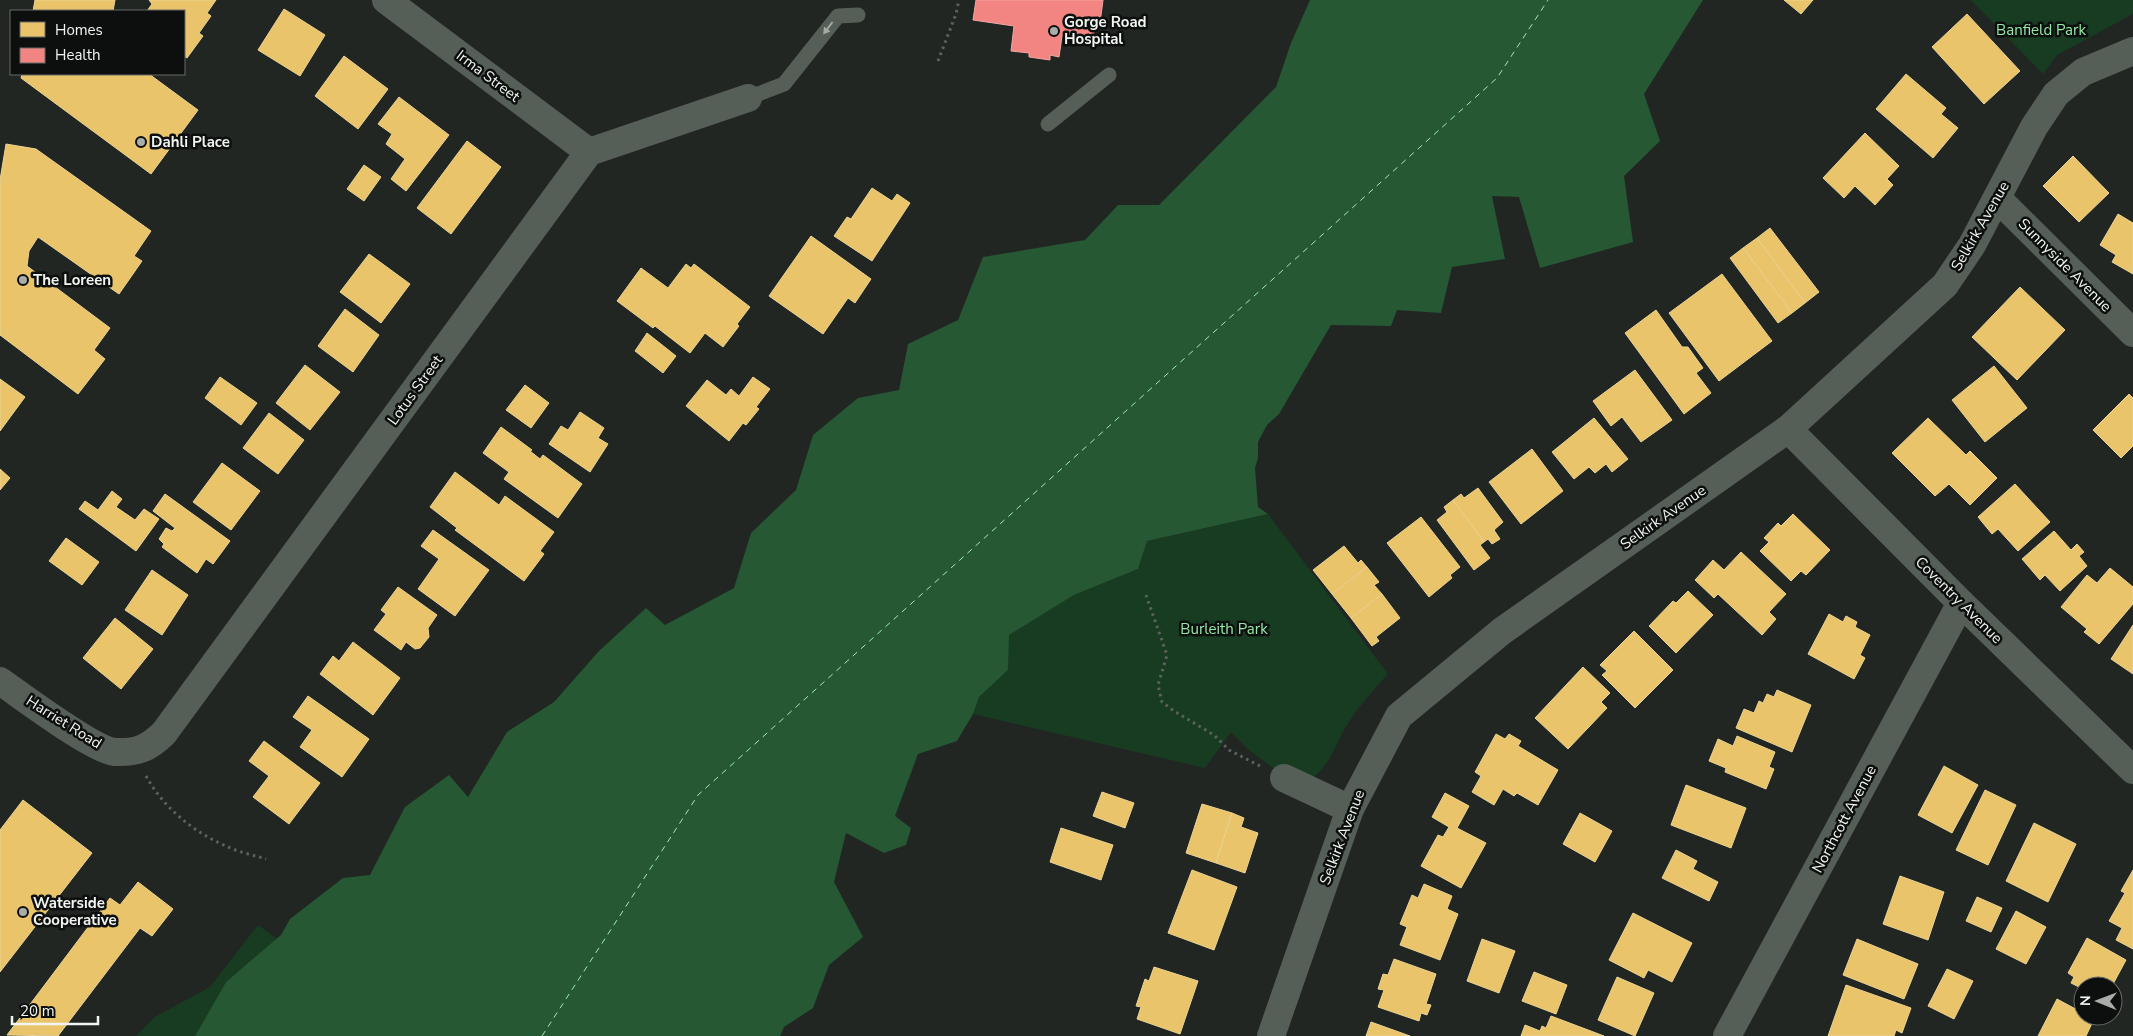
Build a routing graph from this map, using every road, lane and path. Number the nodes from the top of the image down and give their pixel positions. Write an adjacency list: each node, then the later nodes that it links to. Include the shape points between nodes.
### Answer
1 (386, 0): 9 (street, Irma Street)
2 (958, 0): 5 (path)
3 (858, 15): 7 (lane, one-way to 7, via 838,16 784,84)
4 (2133, 51): 10 (street, Selkirk Avenue, via 2083,72 2056,94 2034,127)
5 (938, 61)
6 (1109, 75): 8 (lane)
7 (748, 98): 9 (street)
8 (1048, 124)
9 (589, 152): 16 (street, Lotus Street, via 164,733 151,746)
10 (1997, 198): 11 (street, Sunnyside Avenue); 12 (street, Selkirk Avenue, via 1972,245 1945,285)
11 (2133, 333)
12 (1788, 429): 14 (street, Coventry Avenue); 19 (street, Selkirk Avenue, via 1502,631 1399,716)
13 (1146, 595): 18 (path, via 1167,655 1158,685 1162,702 1214,735 1229,750)
14 (1961, 603): 17 (street, Coventry Avenue); 22 (street, Northcott Avenue)
15 (0, 681): 16 (street, Harriet Road, via 92,743 114,752)
16 (133, 751): 20 (path, via 154,790 170,809 198,831 226,846)
17 (2133, 770)
18 (1284, 778): 19 (street)
19 (1350, 810): 21 (street, Selkirk Avenue)
20 (266, 859)
21 (1270, 1036)
22 (1728, 1036)

